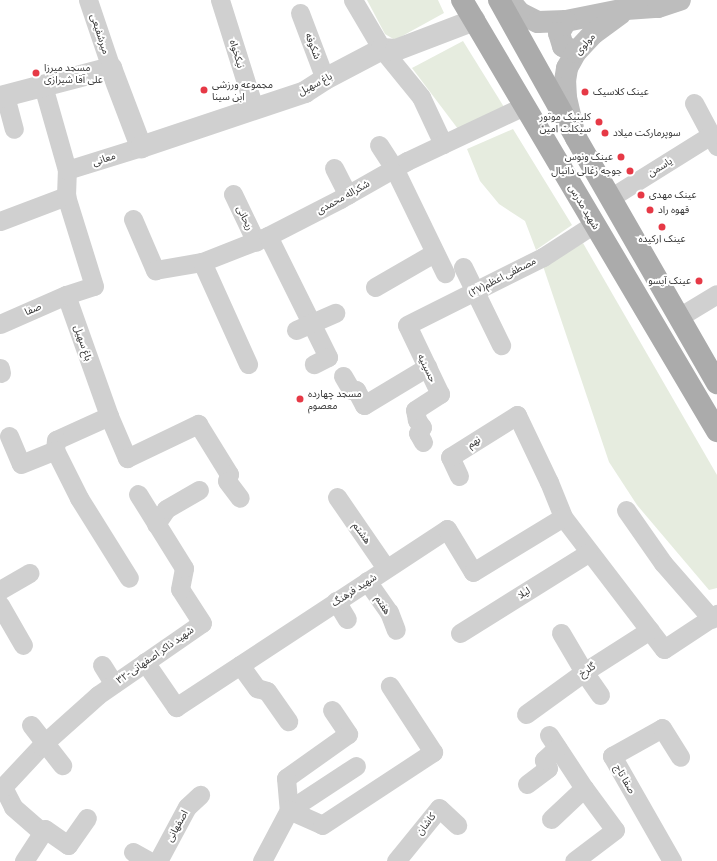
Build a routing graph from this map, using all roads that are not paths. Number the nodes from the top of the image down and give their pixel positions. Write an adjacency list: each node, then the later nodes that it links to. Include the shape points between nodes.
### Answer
1 (88, 0): 15 (street, میرشفیعی)
2 (220, 0): 21 (street, نیکخواه)
3 (353, 0): 13 (street)
4 (462, 0): 11 (main road, شهید مدرس)
5 (499, 0): 23 (main road)
6 (509, 0): 12 (main road, مولوی, via 520,12 538,22)
7 (680, 0): 8 (main road, مولوی)
8 (656, 3): 9 (main road, مولوی)
9 (626, 9): 12 (main road, مولوی); 14 (main road, مولوی, via 594,33)
10 (300, 13): 16 (street, شکوفه)
11 (474, 20): 13 (street, باغ سهیل, via 396,50); 20 (main road, شهید مدرس)
12 (566, 21): 14 (main road, via 559,33 563,46)
13 (382, 49): 16 (street, باغ سهیل); 25 (street, via 421,97)
14 (576, 52): 23 (main road, مولوی, via 565,80 566,98)
15 (111, 68): 17 (street); 27 (street)
16 (325, 79): 21 (street, باغ سهیل, via 305,92)
17 (43, 86): 18 (street); 30 (street)
18 (3, 96): 22 (street)
19 (694, 103): 24 (street, یاسمن)
20 (524, 106): 25 (street, شکراله محمدی); 37 (main road, شهید مدرس)
21 (254, 108): 27 (street, باغ سهیل)
22 (14, 129)
23 (576, 138): 34 (main road)
24 (714, 140): 34 (street, یاسمن)
25 (442, 144): 29 (street, شکراله محمدی)
26 (379, 145): 29 (street)
27 (141, 147): 30 (street, معانی)
28 (334, 168): 32 (street)
29 (394, 168): 32 (street, شکراله محمدی); 39 (street)
30 (67, 170): 33 (street)
31 (233, 194): 38 (street, ریحانی)
32 (348, 195): 38 (street, شکراله محمدی)
33 (66, 196): 36 (street); 46 (street, via 94,286)
34 (610, 198): 48 (main road)
35 (133, 219): 40 (street, شکراله محمدی, via 155,270)
36 (0, 221)
37 (594, 224): 44 (street, مصطفی اعظم(۲۷), via 542,257); 59 (main road, شهید مدرس)
38 (262, 239): 40 (street, شکراله محمدی); 51 (street, ریحانی)
39 (434, 253): 42 (street); 43 (street)
40 (202, 262): 53 (street)
41 (463, 267): 44 (street)
42 (445, 273)
43 (375, 287)
44 (474, 291): 50 (street, مصطفی اعظم(۲۷)); 52 (street)
45 (717, 294): 48 (street)
46 (66, 295): 49 (street, صفا); 58 (street, باغ سهیل)
47 (335, 313): 51 (street)
48 (679, 317): 57 (main road)
49 (0, 324)
50 (407, 325): 55 (street, حسینیه)
51 (303, 326): 54 (street, ریحانی, via 328,357)
52 (501, 345)
53 (248, 364)
54 (314, 364)
55 (427, 367): 56 (street, via 364,406 356,390 351,390); 62 (street, حسینیه, via 440,394 415,410 422,427 418,433)
56 (343, 376)
57 (717, 383)
58 (109, 416): 63 (street, via 56,440); 68 (street, باغ سهیل, via 127,458 198,424 229,474 227,481)
59 (712, 423): 61 (main road, شهید مدرس)
60 (8, 436): 63 (street, via 21,464)
61 (717, 437)
62 (423, 442)
63 (55, 450): 75 (street, via 79,498)
64 (459, 476): 70 (street, نهم, via 450,456 517,415)
65 (199, 490): 71 (street, via 166,509)
66 (138, 494): 71 (street, ۳۲-شهید ذاکر اصفهانی)
67 (337, 497): 73 (street, هشتم)
68 (240, 498)
69 (626, 510): 80 (street, via 663,563)
70 (563, 517): 72 (street); 73 (street, شهید فرهنگ, via 473,572 447,529)
71 (156, 524): 87 (street, ۳۲-شهید ذاکر اصفهانی, via 184,568 180,589 202,623)
72 (588, 553): 83 (street); 84 (street, لیلا)
73 (386, 568): 76 (street, شهید فرهنگ)
74 (30, 573): 77 (street)
75 (129, 578)
76 (367, 581): 78 (street, شهید فرهنگ); 82 (street, هفتم, via 388,612)
77 (0, 590)
78 (336, 601): 81 (street); 89 (street, شهید فرهنگ)
79 (0, 605): 86 (street)
80 (714, 616): 83 (street, via 664,649)
81 (347, 619)
82 (396, 630)
83 (650, 630): 90 (street, گلرخ)
84 (460, 633)
85 (561, 633): 90 (street)
86 (23, 645)
87 (145, 662): 89 (street, شهید فرهنگ, via 176,707); 91 (street, ۳۲-شهید ذاکر اصفهانی)
88 (102, 665): 91 (street)
89 (240, 665): 96 (street, via 257,688 267,691)
90 (584, 672): 93 (street); 95 (street, گلرخ)
91 (114, 684): 98 (street, ۳۲-شهید ذاکر اصفهانی)
92 (390, 686): 106 (street, via 433,752 322,825)
93 (600, 695)
94 (332, 710): 106 (street, via 348,734 286,778)
95 (526, 714)
96 (288, 721)
97 (31, 725): 98 (street)
98 (44, 743): 100 (street); 104 (street, ۳۲-شهید ذاکر اصفهانی)
99 (680, 757): 116 (street, صفا تاج, via 662,728 612,756)
100 (62, 765)
101 (356, 766): 106 (street)
102 (527, 784): 103 (street, via 548,768 544,760 553,741)
103 (584, 788): 108 (street); 111 (street, via 615,830)
104 (1, 789): 110 (street, via 13,807)
105 (200, 795): 113 (street, اصفهانی, via 187,807)
106 (290, 810): 114 (street)
107 (87, 818): 110 (street, via 68,845 45,829)
108 (551, 819)
109 (458, 825): 115 (street, کاشان, via 439,808)
110 (43, 832): 112 (street)
111 (581, 859)
112 (24, 861)
113 (158, 861)
114 (262, 861)
115 (396, 861)
116 (672, 861)

